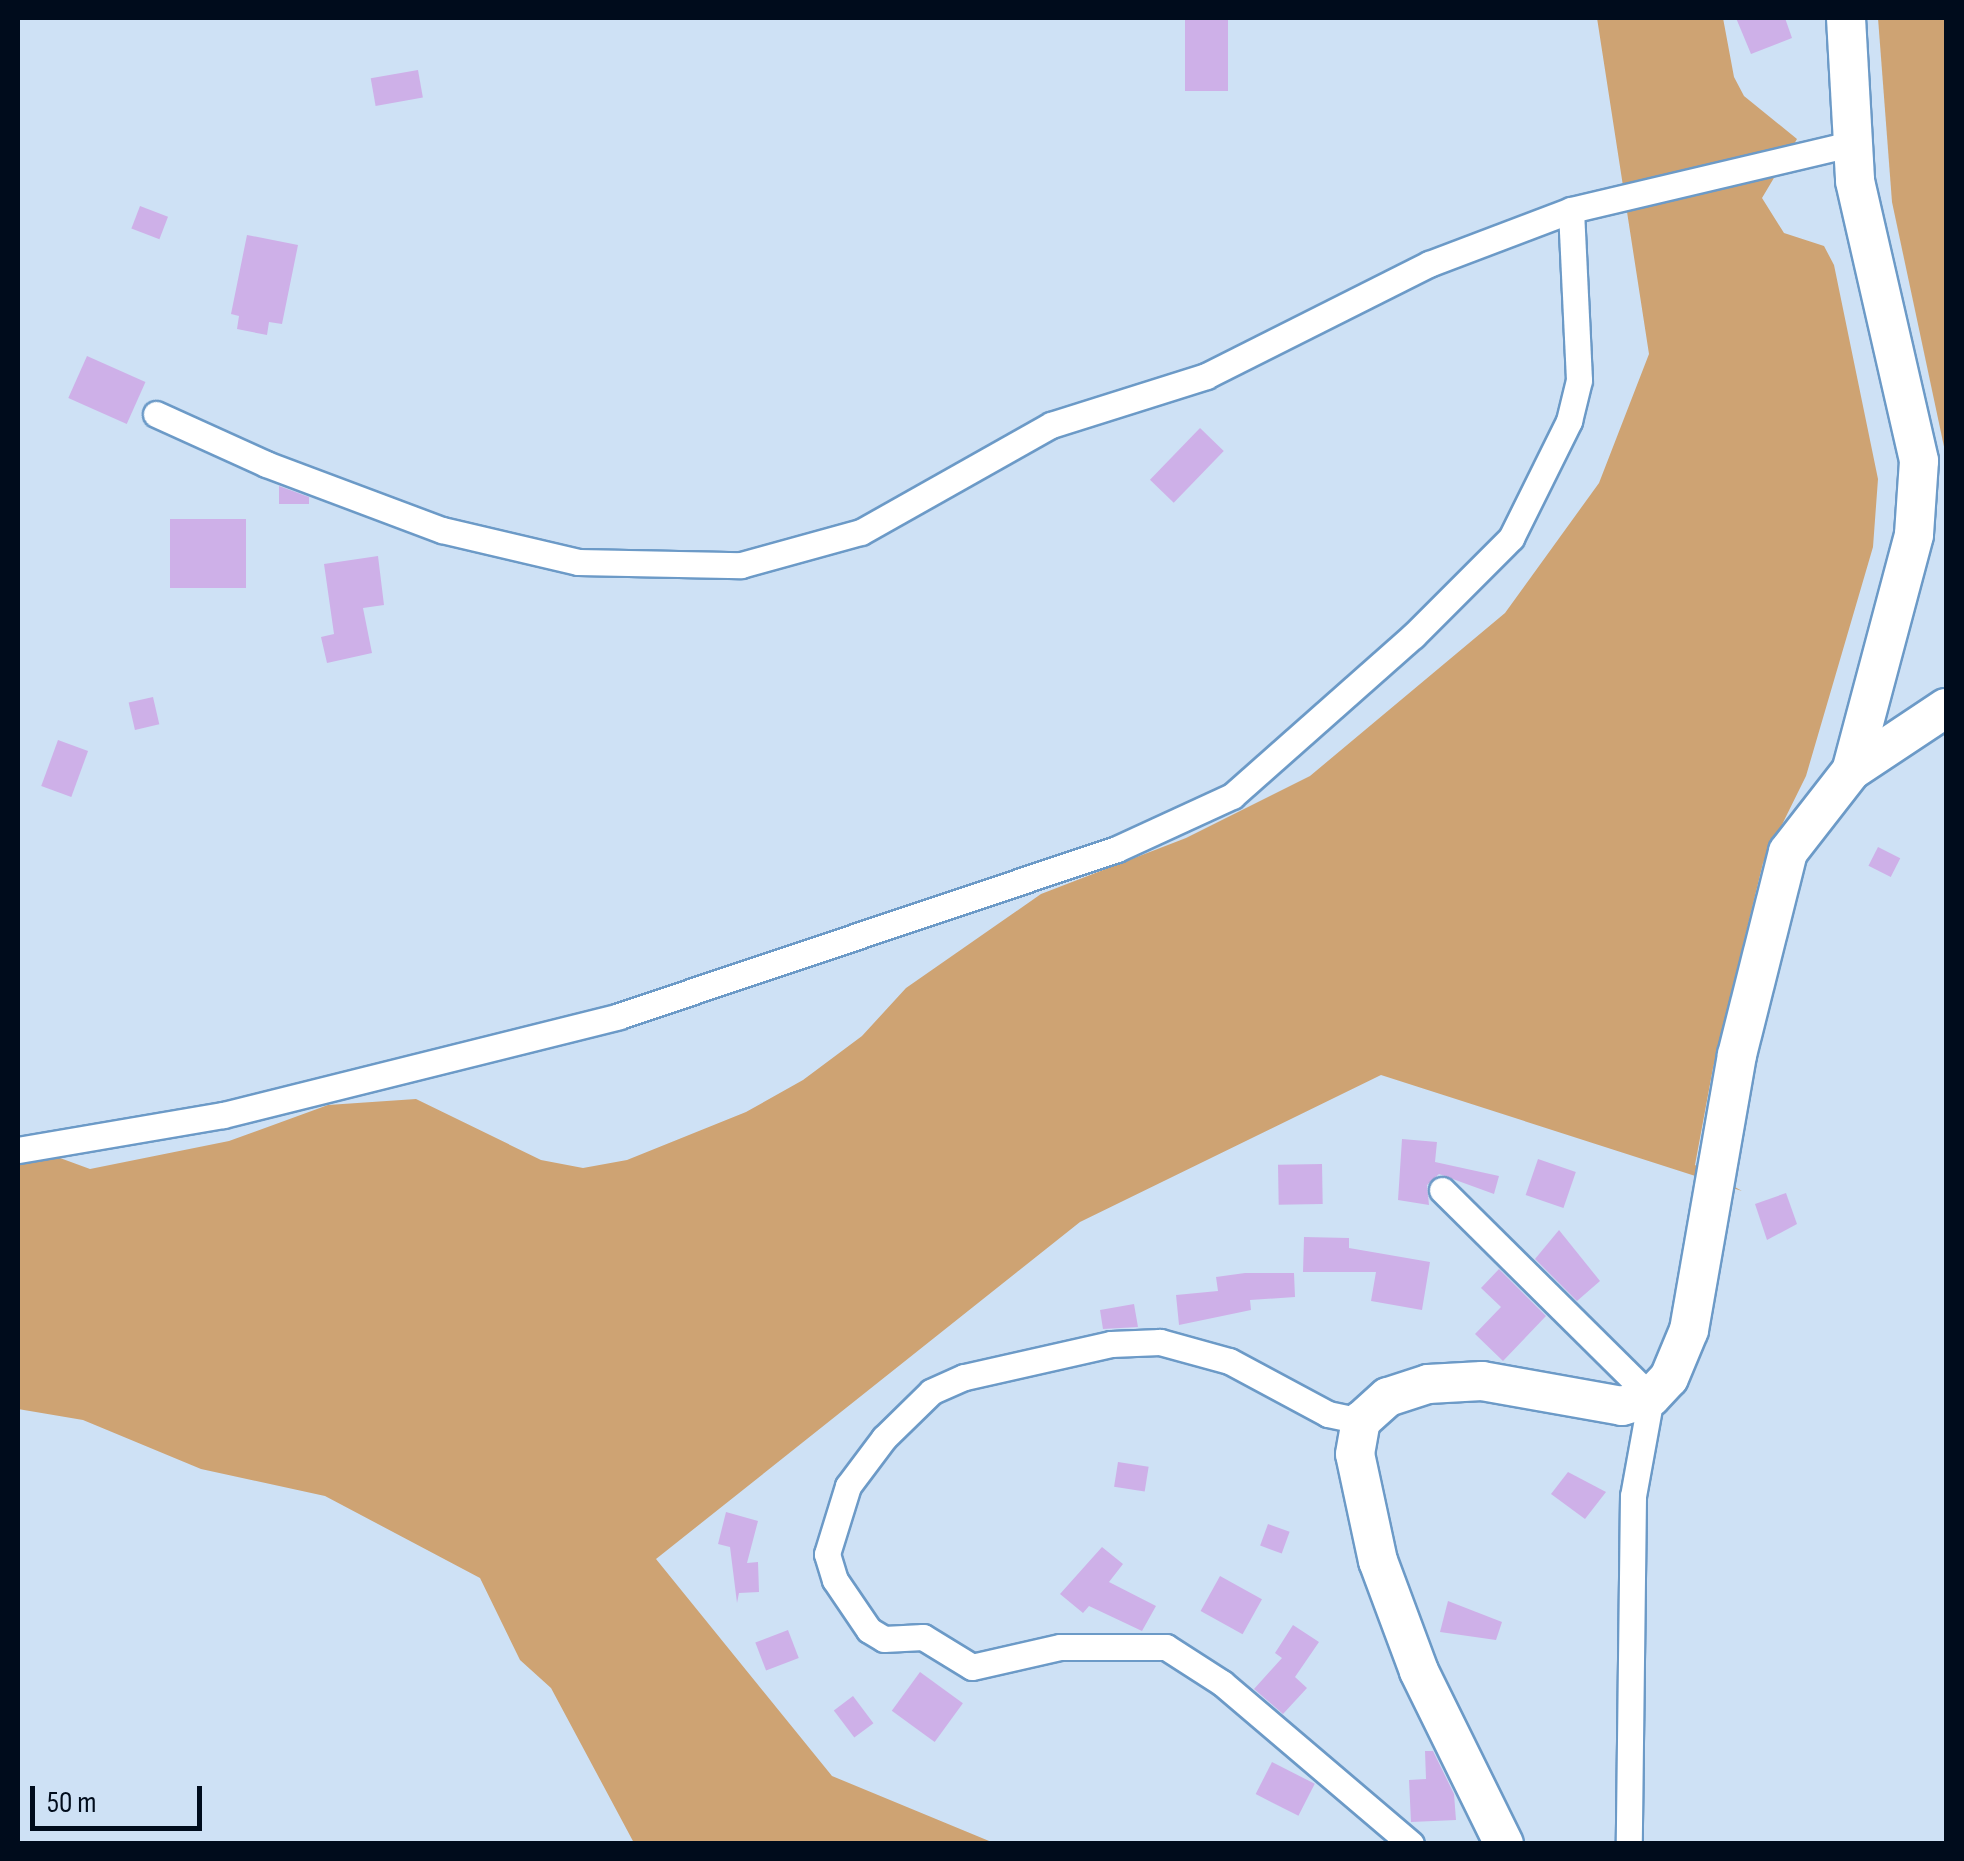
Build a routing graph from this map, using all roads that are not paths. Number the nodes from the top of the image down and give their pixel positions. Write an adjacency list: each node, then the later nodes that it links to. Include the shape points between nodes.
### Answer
1 (1846, 18): 2 (street)
2 (1850, 144): 3 (street); 6 (street, via 1918,461 1914,535)
3 (1571, 210): 4 (street, via 1428,264 1206,376 1052,425 862,532 742,565 578,562 442,530); 7 (street, via 1579,380 1568,421 1511,538 1452,600 1232,796 1117,849 620,1016 222,1115)
4 (156, 414)
5 (1946, 708): 6 (street)
6 (1851, 771): 9 (street, via 1788,852 1737,1055 1689,1330 1669,1378)
7 (18, 1150)
8 (1442, 1190): 9 (street)
9 (1652, 1398): 10 (street, via 1622,1406 1482,1381 1428,1384 1388,1396); 13 (street, via 1634,1496)
10 (1360, 1421): 11 (street, via 1328,1414 1228,1361 1160,1342 1111,1344 964,1377 932,1392 884,1438 848,1486 827,1554 834,1580 869,1630 884,1639 924,1637 972,1667 1060,1646 1166,1646 1222,1683); 12 (street, via 1355,1454 1378,1561 1419,1671)
11 (1411, 1844)
12 (1504, 1844)
13 (1629, 1844)

